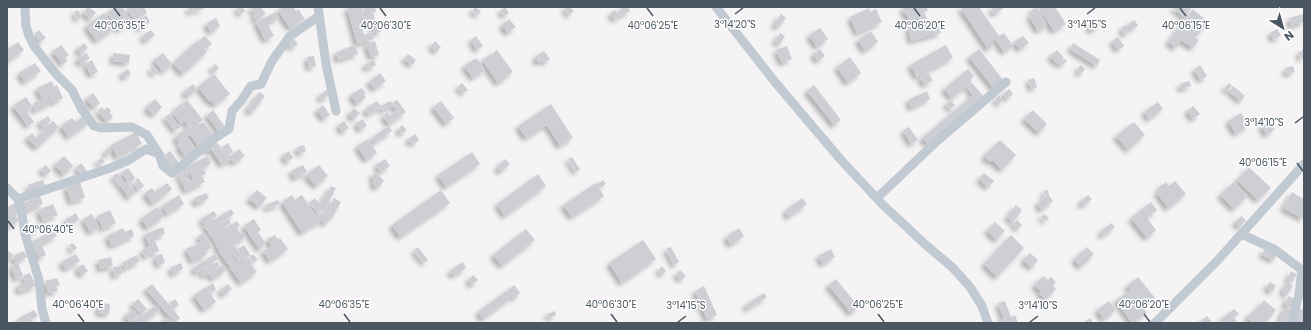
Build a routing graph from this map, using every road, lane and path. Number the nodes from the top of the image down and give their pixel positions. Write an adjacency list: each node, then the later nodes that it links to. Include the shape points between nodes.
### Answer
1 (25, 7): 6 (street, via 26,26 34,46 72,90 94,126 132,127 147,135)
2 (716, 7): 9 (street, via 775,82)
3 (318, 11): 5 (street); 6 (street, via 290,36 261,84 251,86 232,111 229,129 172,173 163,166)
4 (1006, 82): 9 (street, via 937,141)
5 (336, 112)
6 (159, 154): 10 (street, via 146,148 129,160 110,168)
7 (1304, 164): 11 (street)
8 (7, 188): 10 (street)
9 (877, 198): 14 (street, via 952,267 970,287 982,306)
10 (18, 199): 13 (street, via 40,280 42,309)
11 (1241, 234): 12 (street, via 1274,249); 15 (street)
12 (1303, 269): 16 (street)
13 (46, 323)
14 (988, 323)
15 (1155, 323)
16 (1292, 323)

